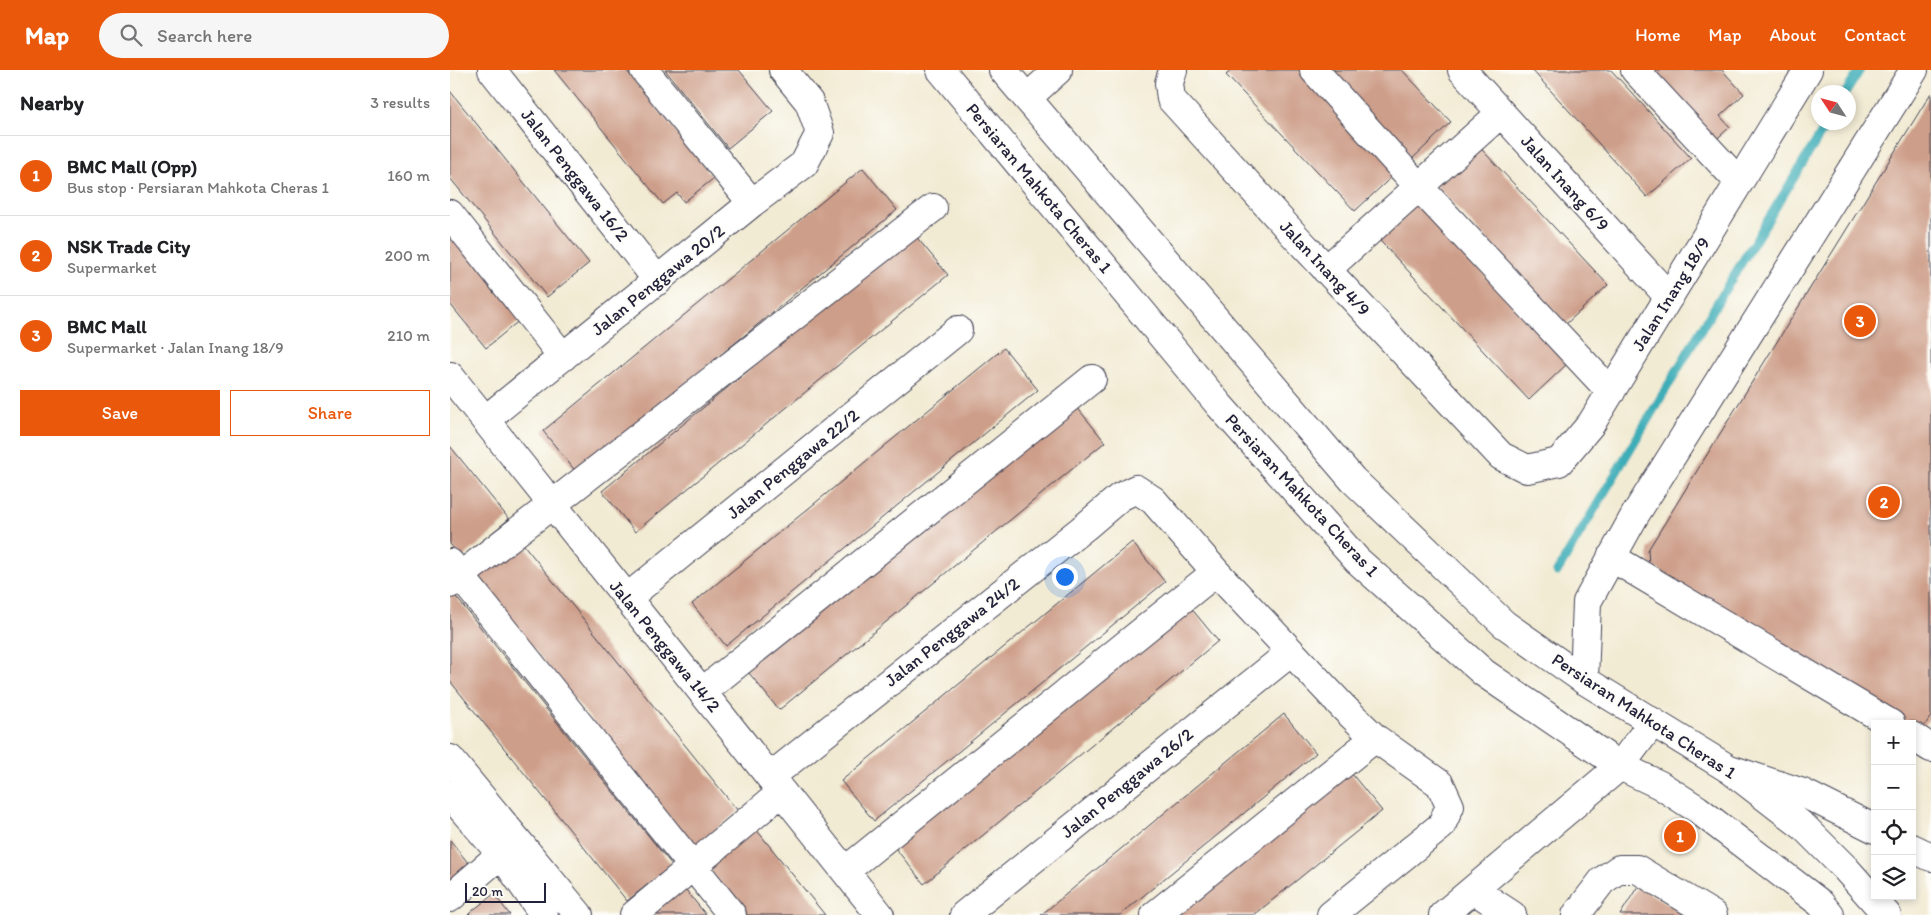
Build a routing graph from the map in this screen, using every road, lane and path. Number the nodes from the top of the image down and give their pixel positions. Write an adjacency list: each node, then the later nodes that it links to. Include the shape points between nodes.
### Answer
1 (492, 70): 21 (street, Jalan Penggawa 16/2)
2 (644, 70): 17 (street)
3 (783, 70): 17 (street, Jalan Penggawa 20/2, via 809,102 820,133 804,164)
4 (941, 70): 44 (street, Persiaran Mahkota Cheras 1, via 1220,406 1357,560 1484,673)
5 (1003, 70): 13 (street, Persiaran Mahkota Cheras 1)
6 (1058, 70): 13 (street)
7 (1173, 70): 20 (street, Jalan Inang 4/9, via 1171,99)
8 (1314, 70): 16 (street)
9 (1462, 70): 14 (street, Jalan Inang 6/9)
10 (1634, 70): 15 (street)
11 (1914, 70): 31 (street, via 1635,515)
12 (1801, 73): 15 (street, Jalan Inang 18/9)
13 (1027, 98): 36 (street, Persiaran Mahkota Cheras 1, via 1353,480 1504,624)
14 (1501, 113): 16 (street); 22 (street, Jalan Inang 6/9)
15 (1739, 182): 22 (street, Jalan Inang 18/9)
16 (1419, 188): 20 (street); 27 (street)
17 (752, 203): 21 (street, Jalan Penggawa 20/2)
18 (933, 208): 30 (street)
19 (450, 214): 24 (street)
20 (1326, 270): 29 (street, Jalan Inang 4/9)
21 (658, 281): 24 (street, Jalan Penggawa 20/2)
22 (1669, 297): 27 (street, Jalan Inang 18/9)
23 (958, 330): 34 (street, Jalan Penggawa 22/2)
24 (563, 357): 28 (street, Jalan Penggawa 20/2)
25 (450, 376): 28 (street, Jalan Penggawa 14/2)
26 (1092, 379): 37 (street)
27 (1610, 392): 29 (street, Jalan Inang 18/9, via 1591,424 1559,462 1527,469)
28 (485, 420): 30 (street, Jalan Penggawa 14/2)
29 (1501, 456)
30 (552, 504): 33 (street); 34 (street, Jalan Penggawa 14/2)
31 (1612, 557): 36 (street, via 1587,602); 38 (street)
32 (1216, 572): 35 (street); 46 (street, Jalan Penggawa 24/2, via 1153,500 1136,489 1120,497); 53 (street)
33 (453, 574): 52 (street)
34 (627, 598): 37 (street, Jalan Penggawa 14/2)
35 (1291, 652): 40 (street); 61 (street, Jalan Penggawa 26/2)
36 (1584, 680): 39 (street, Persiaran Mahkota Cheras 1)
37 (702, 692): 46 (street, Jalan Penggawa 14/2)
38 (1884, 720)
39 (1653, 722): 44 (street); 45 (street, Persiaran Mahkota Cheras 1)
40 (1375, 738): 62 (street); 63 (street, via 1440,784 1450,806 1441,826)
41 (1916, 739): 42 (street)
42 (1931, 748)
43 (450, 758): 57 (street)
44 (1620, 766): 54 (street); 68 (street, Persiaran Mahkota Cheras 1, via 1660,785 1698,809 1820,903)
45 (1729, 769): 48 (street, via 1803,793); 69 (street, Persiaran Mahkota Cheras 1, via 1804,827)
46 (776, 785): 52 (street, Jalan Penggawa 24/2); 53 (street, Jalan Penggawa 14/2)
47 (450, 795): 50 (street)
48 (1871, 827)
49 (1916, 850): 51 (street)
50 (500, 854): 55 (street); 56 (street)
51 (1931, 857)
52 (694, 867): 58 (street, Jalan Penggawa 24/2); 59 (street)
53 (845, 871): 60 (street, Jalan Penggawa 14/2)
54 (1474, 890): 64 (street); 65 (street)
55 (450, 898)
56 (544, 915)
57 (579, 915)
58 (634, 915)
59 (732, 915)
60 (880, 915)
61 (964, 915)
62 (1155, 915)
63 (1331, 915)
64 (1444, 915)
65 (1512, 915)
66 (1576, 915): 67 (street, via 1602,881 1619,869 1637,869)
67 (1713, 915)
68 (1830, 915)
69 (1887, 915)

